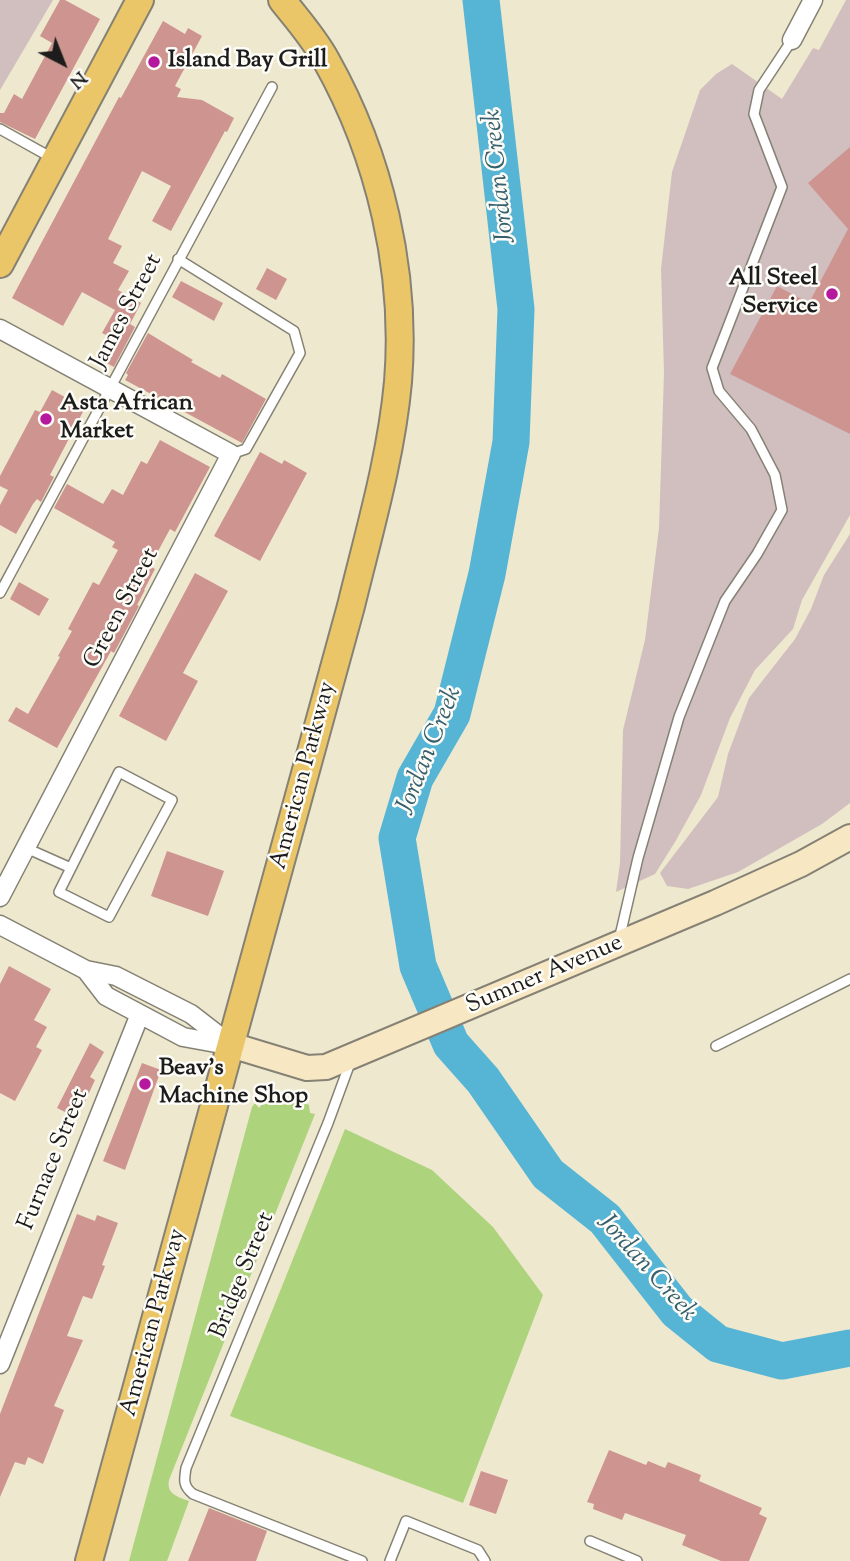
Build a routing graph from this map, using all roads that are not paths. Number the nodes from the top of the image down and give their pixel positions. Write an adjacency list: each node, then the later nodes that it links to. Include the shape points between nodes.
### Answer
1 (282, 0): 23 (main road, American Parkway, via 325,58 373,166 397,282 398,381 384,470 351,606)
2 (813, 0): 4 (street)
3 (139, 3): 7 (main road)
4 (792, 40): 19 (lane, via 759,90 754,114 782,187 712,368 719,391 751,429 775,475 782,510 725,601 679,717)
5 (272, 86): 8 (lane, James Street)
6 (0, 129): 7 (lane)
7 (54, 159): 9 (main road)
8 (178, 259): 11 (lane, James Street); 12 (lane, Green Street, via 294,331 300,353 246,449)
9 (0, 264)
10 (0, 329): 11 (street)
11 (109, 389): 12 (street); 13 (lane, James Street)
12 (232, 454): 15 (street, Green Street)
13 (0, 593)
14 (850, 837): 19 (street, Sumner Avenue, via 801,864)
15 (26, 848): 16 (lane); 17 (street, Green Street)
16 (71, 868): 16 (lane, via 119,772 172,800 109,917 59,892)
17 (0, 897)
18 (1, 928): 20 (street)
19 (618, 945): 25 (street, Sumner Avenue)
20 (86, 970): 22 (street, via 106,996); 23 (street, via 116,976 191,1014)
21 (850, 979): 24 (lane)
22 (140, 1014): 23 (street, via 183,1037); 26 (street, Furnace Street)
23 (231, 1045): 25 (street, Sumner Avenue, via 307,1068); 28 (main road, American Parkway)
24 (716, 1046)
25 (351, 1058): 29 (lane, Bridge Street, via 184,1479 193,1494)
26 (0, 1364)
27 (590, 1541): 32 (lane)
28 (89, 1561)
29 (362, 1561)
30 (390, 1561): 31 (lane, via 407,1521 478,1550)
31 (485, 1561)
32 (637, 1561)

